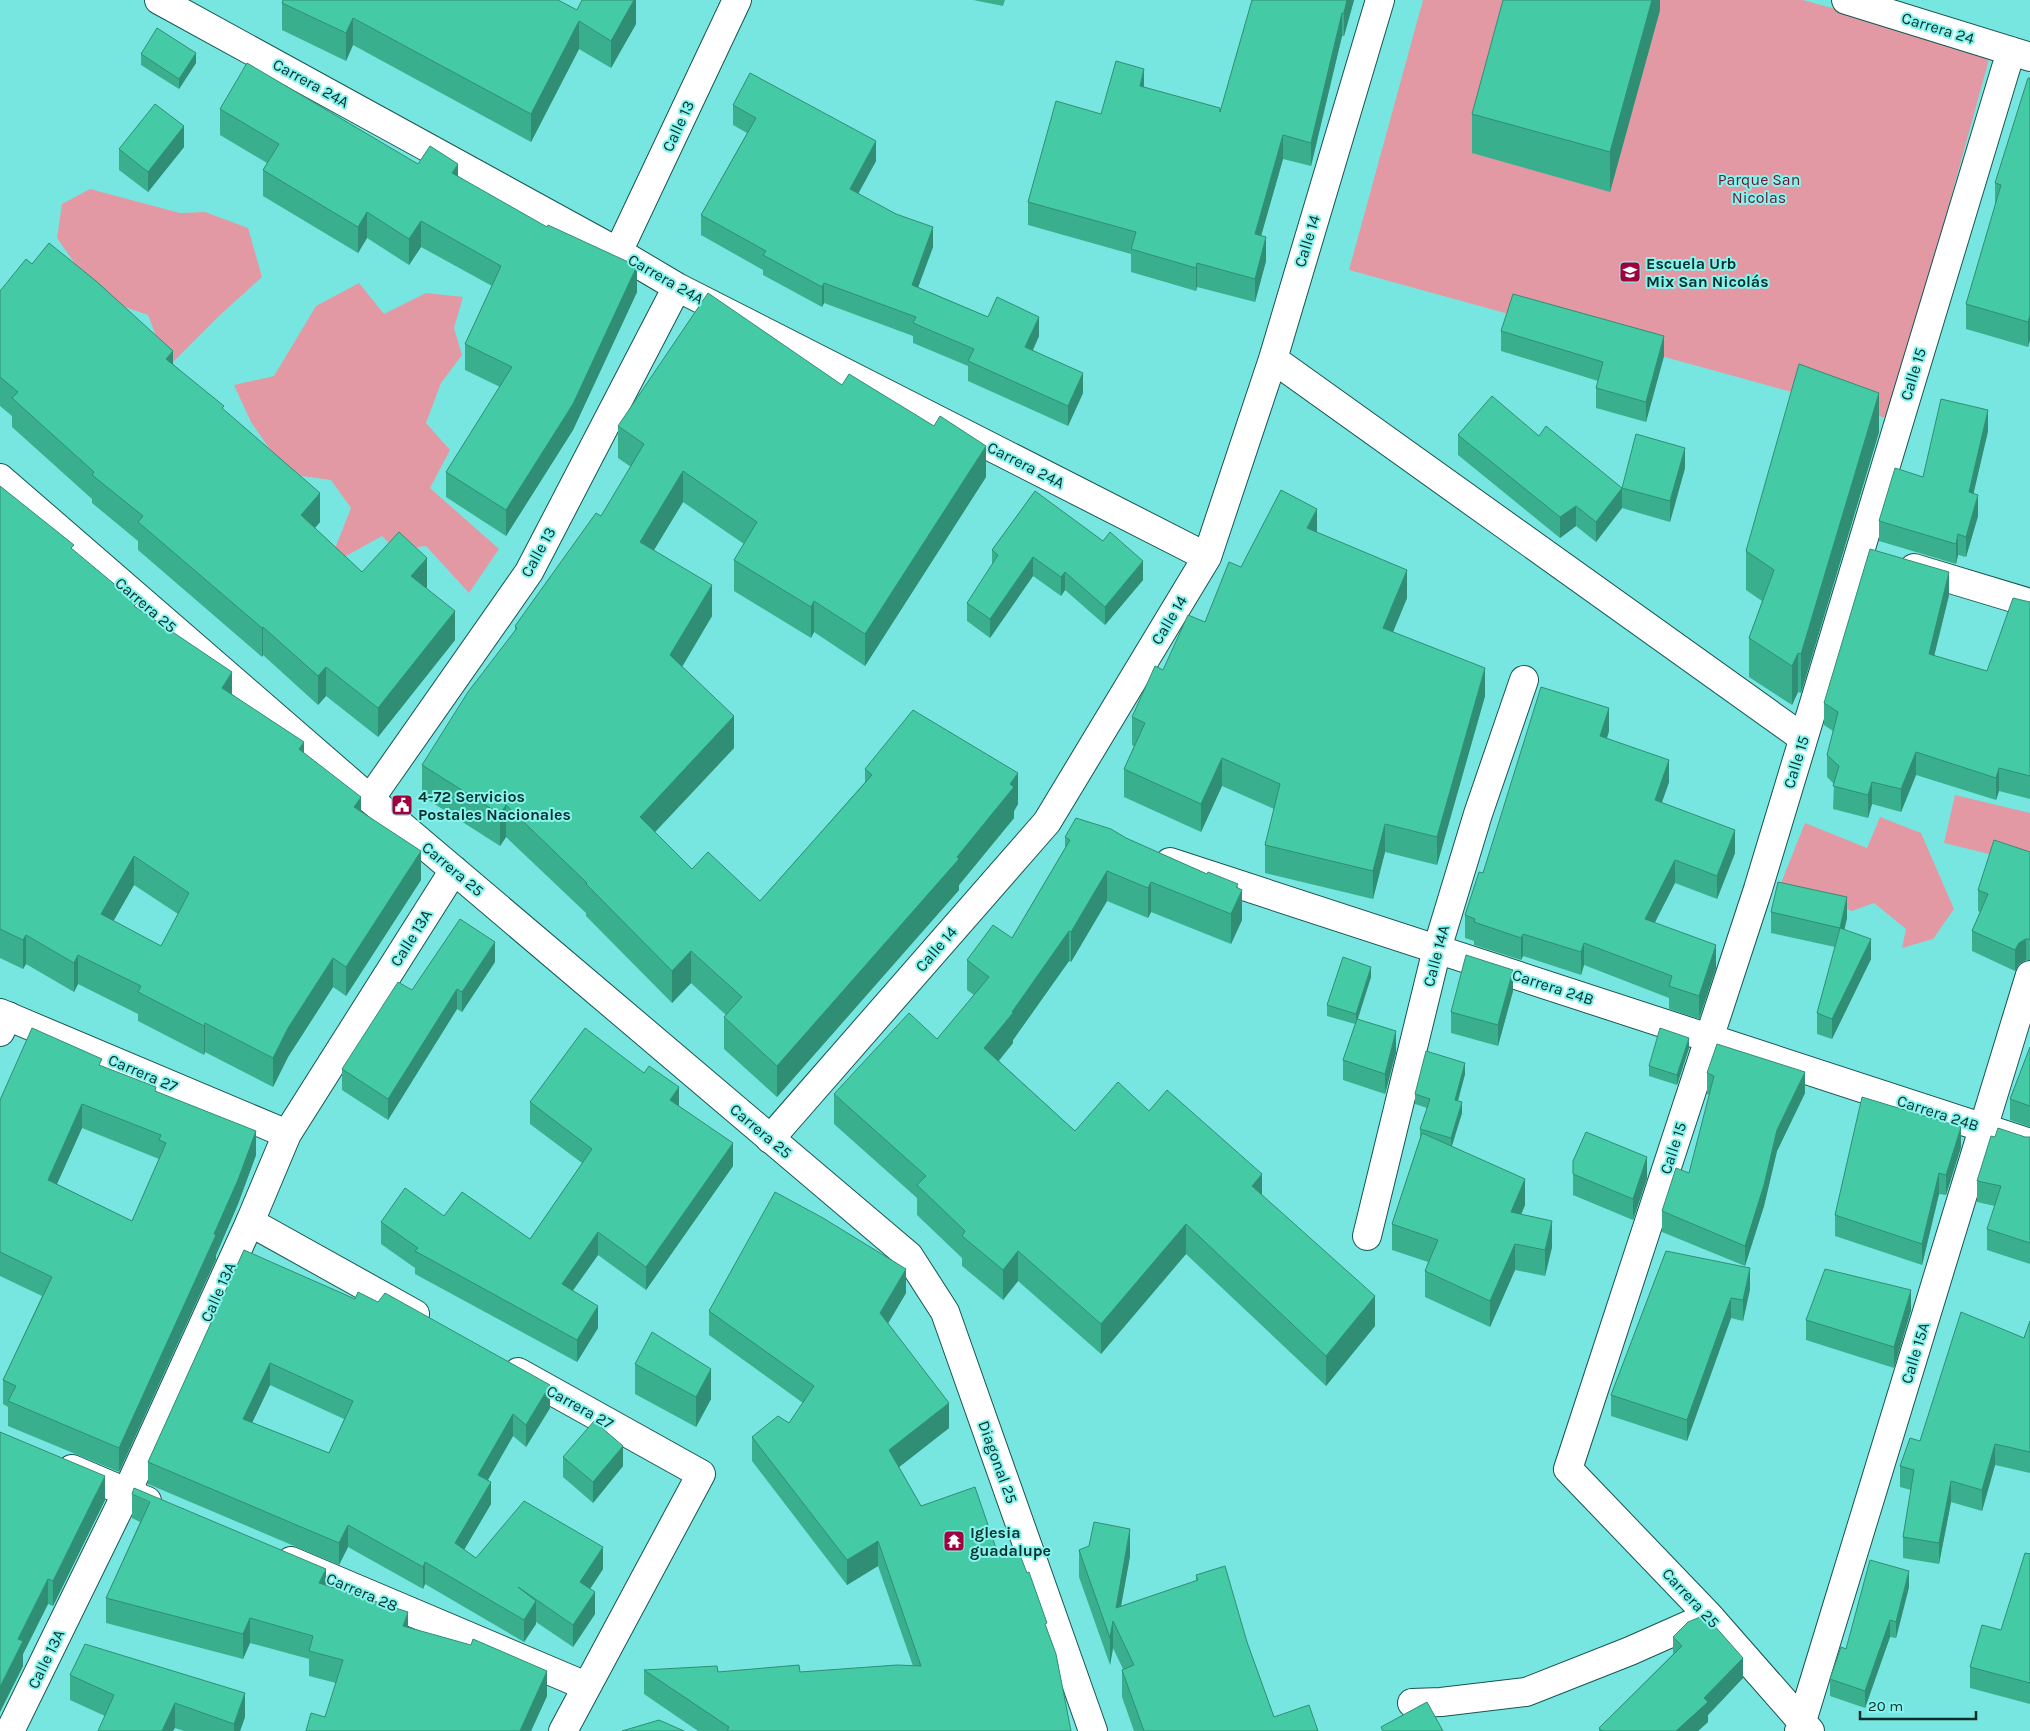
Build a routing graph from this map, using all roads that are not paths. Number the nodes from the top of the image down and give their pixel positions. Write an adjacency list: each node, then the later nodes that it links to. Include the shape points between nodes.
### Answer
1 (159, 0): 6 (street, Carrera 24A)
2 (1380, 0): 8 (street, Calle 14)
3 (1846, 0): 5 (street, Carrera 24)
4 (735, 6): 6 (street, Calle 13)
5 (2020, 54): 10 (street, Calle 15)
6 (618, 252): 7 (street, Carrera 24A)
7 (677, 287): 11 (street, Carrera 24A); 15 (street, Calle 13, via 529,572)
8 (1273, 359): 11 (street, Calle 14); 14 (street)
9 (0, 478): 15 (street, Carrera 25)
10 (1860, 552): 12 (street); 14 (street, Calle 15)
11 (1207, 557): 16 (street, Calle 14)
12 (2030, 603)
13 (1524, 680): 20 (street, Calle 14A, via 1478,814)
14 (1803, 738): 23 (street, Calle 15)
15 (370, 799): 19 (street, Carrera 25)
16 (1047, 822): 17 (street); 26 (street, Calle 14)
17 (1075, 831)
18 (1148, 855): 20 (street, Carrera 24B)
19 (454, 870): 25 (street, Calle 13A); 26 (street, Carrera 25)
20 (1437, 949): 23 (street, Carrera 24B); 29 (street, Calle 14A)
21 (2030, 975): 24 (street, Calle 15A)
22 (3, 1021): 25 (street, Carrera 27)
23 (1709, 1038): 24 (street, Carrera 24B); 34 (street, Calle 15)
24 (1983, 1127): 27 (street, Carrera 24B); 41 (street, Calle 15A)
25 (287, 1134): 28 (street, Calle 13A)
26 (770, 1139): 30 (street, Carrera 25)
27 (2030, 1142)
28 (250, 1222): 31 (street); 35 (street, Calle 13A)
29 (1367, 1236)
30 (909, 1256): 44 (street, Diagonal 25, via 945,1312)
31 (441, 1328)
32 (493, 1358): 39 (street, Carrera 27, via 701,1474)
33 (46, 1458): 35 (street)
34 (1568, 1469): 38 (street, Carrera 25)
35 (127, 1492): 36 (street); 42 (street, Calle 13A)
36 (173, 1512)
37 (265, 1551): 39 (street, Carrera 28)
38 (1709, 1616): 40 (street, via 1526,1692); 41 (street, Carrera 25)
39 (586, 1686): 43 (street)
40 (1412, 1703)
41 (1804, 1728)
42 (10, 1731)
43 (563, 1731)
44 (1094, 1731)

